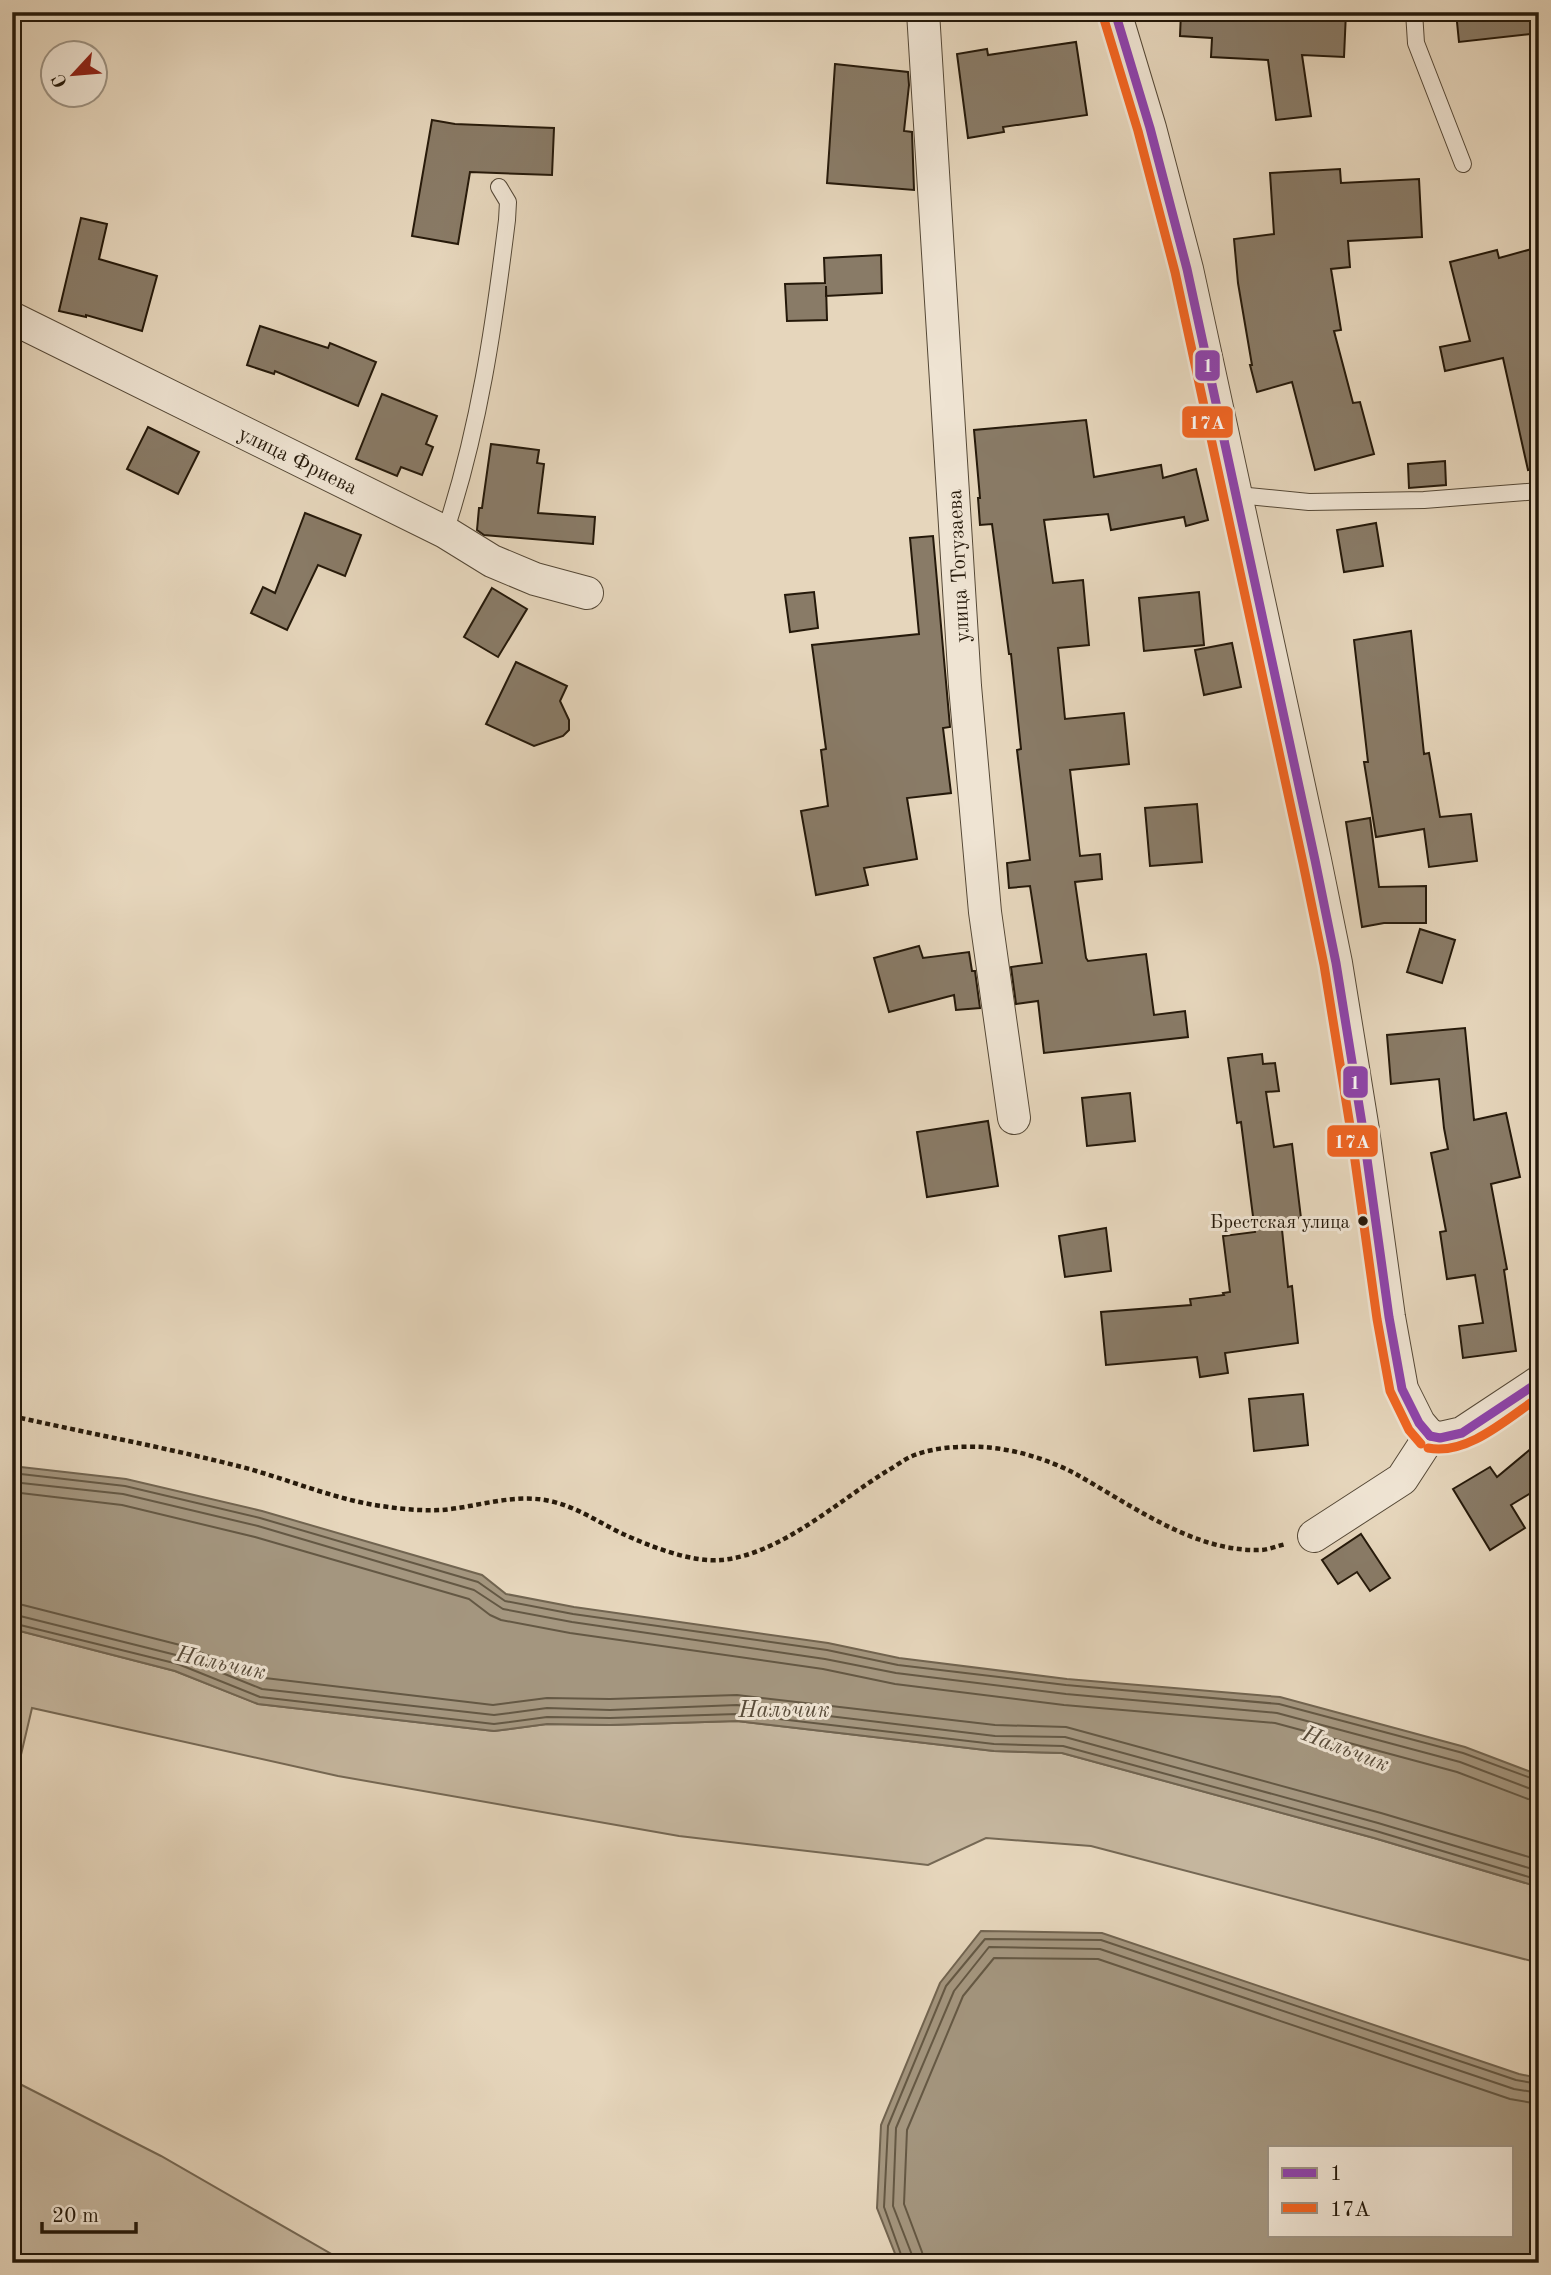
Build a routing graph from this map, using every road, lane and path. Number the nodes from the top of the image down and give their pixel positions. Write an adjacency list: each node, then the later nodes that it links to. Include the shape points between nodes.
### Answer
1 (923, 12): 11 (street, улица Тогузаева, via 965,686 985,912)
2 (1115, 12): 8 (street, via 1187,269)
3 (1414, 12): 4 (lane, via 1416,43)
4 (1463, 164)
5 (499, 187): 9 (lane, via 508,202 507,220 487,366)
6 (12, 318): 9 (street, улица Фриева)
7 (1539, 491): 8 (lane, via 1309,502)
8 (1238, 495): 14 (street, via 1336,962 1402,1389)
9 (445, 533): 10 (street, улица Фриева, via 492,561)
10 (586, 593)
11 (1014, 1118)
12 (1539, 1382): 14 (street, via 1462,1433)
13 (12, 1416): 15 (path, via 239,1466 352,1502 444,1510 513,1499 546,1500 571,1507 622,1534 696,1558 721,1560 755,1552 801,1530 911,1456 955,1446 1035,1456 1072,1472 1142,1514 1199,1539 1237,1549 1263,1550)
14 (1430, 1436): 15 (street, via 1402,1479)
15 (1314, 1536)

